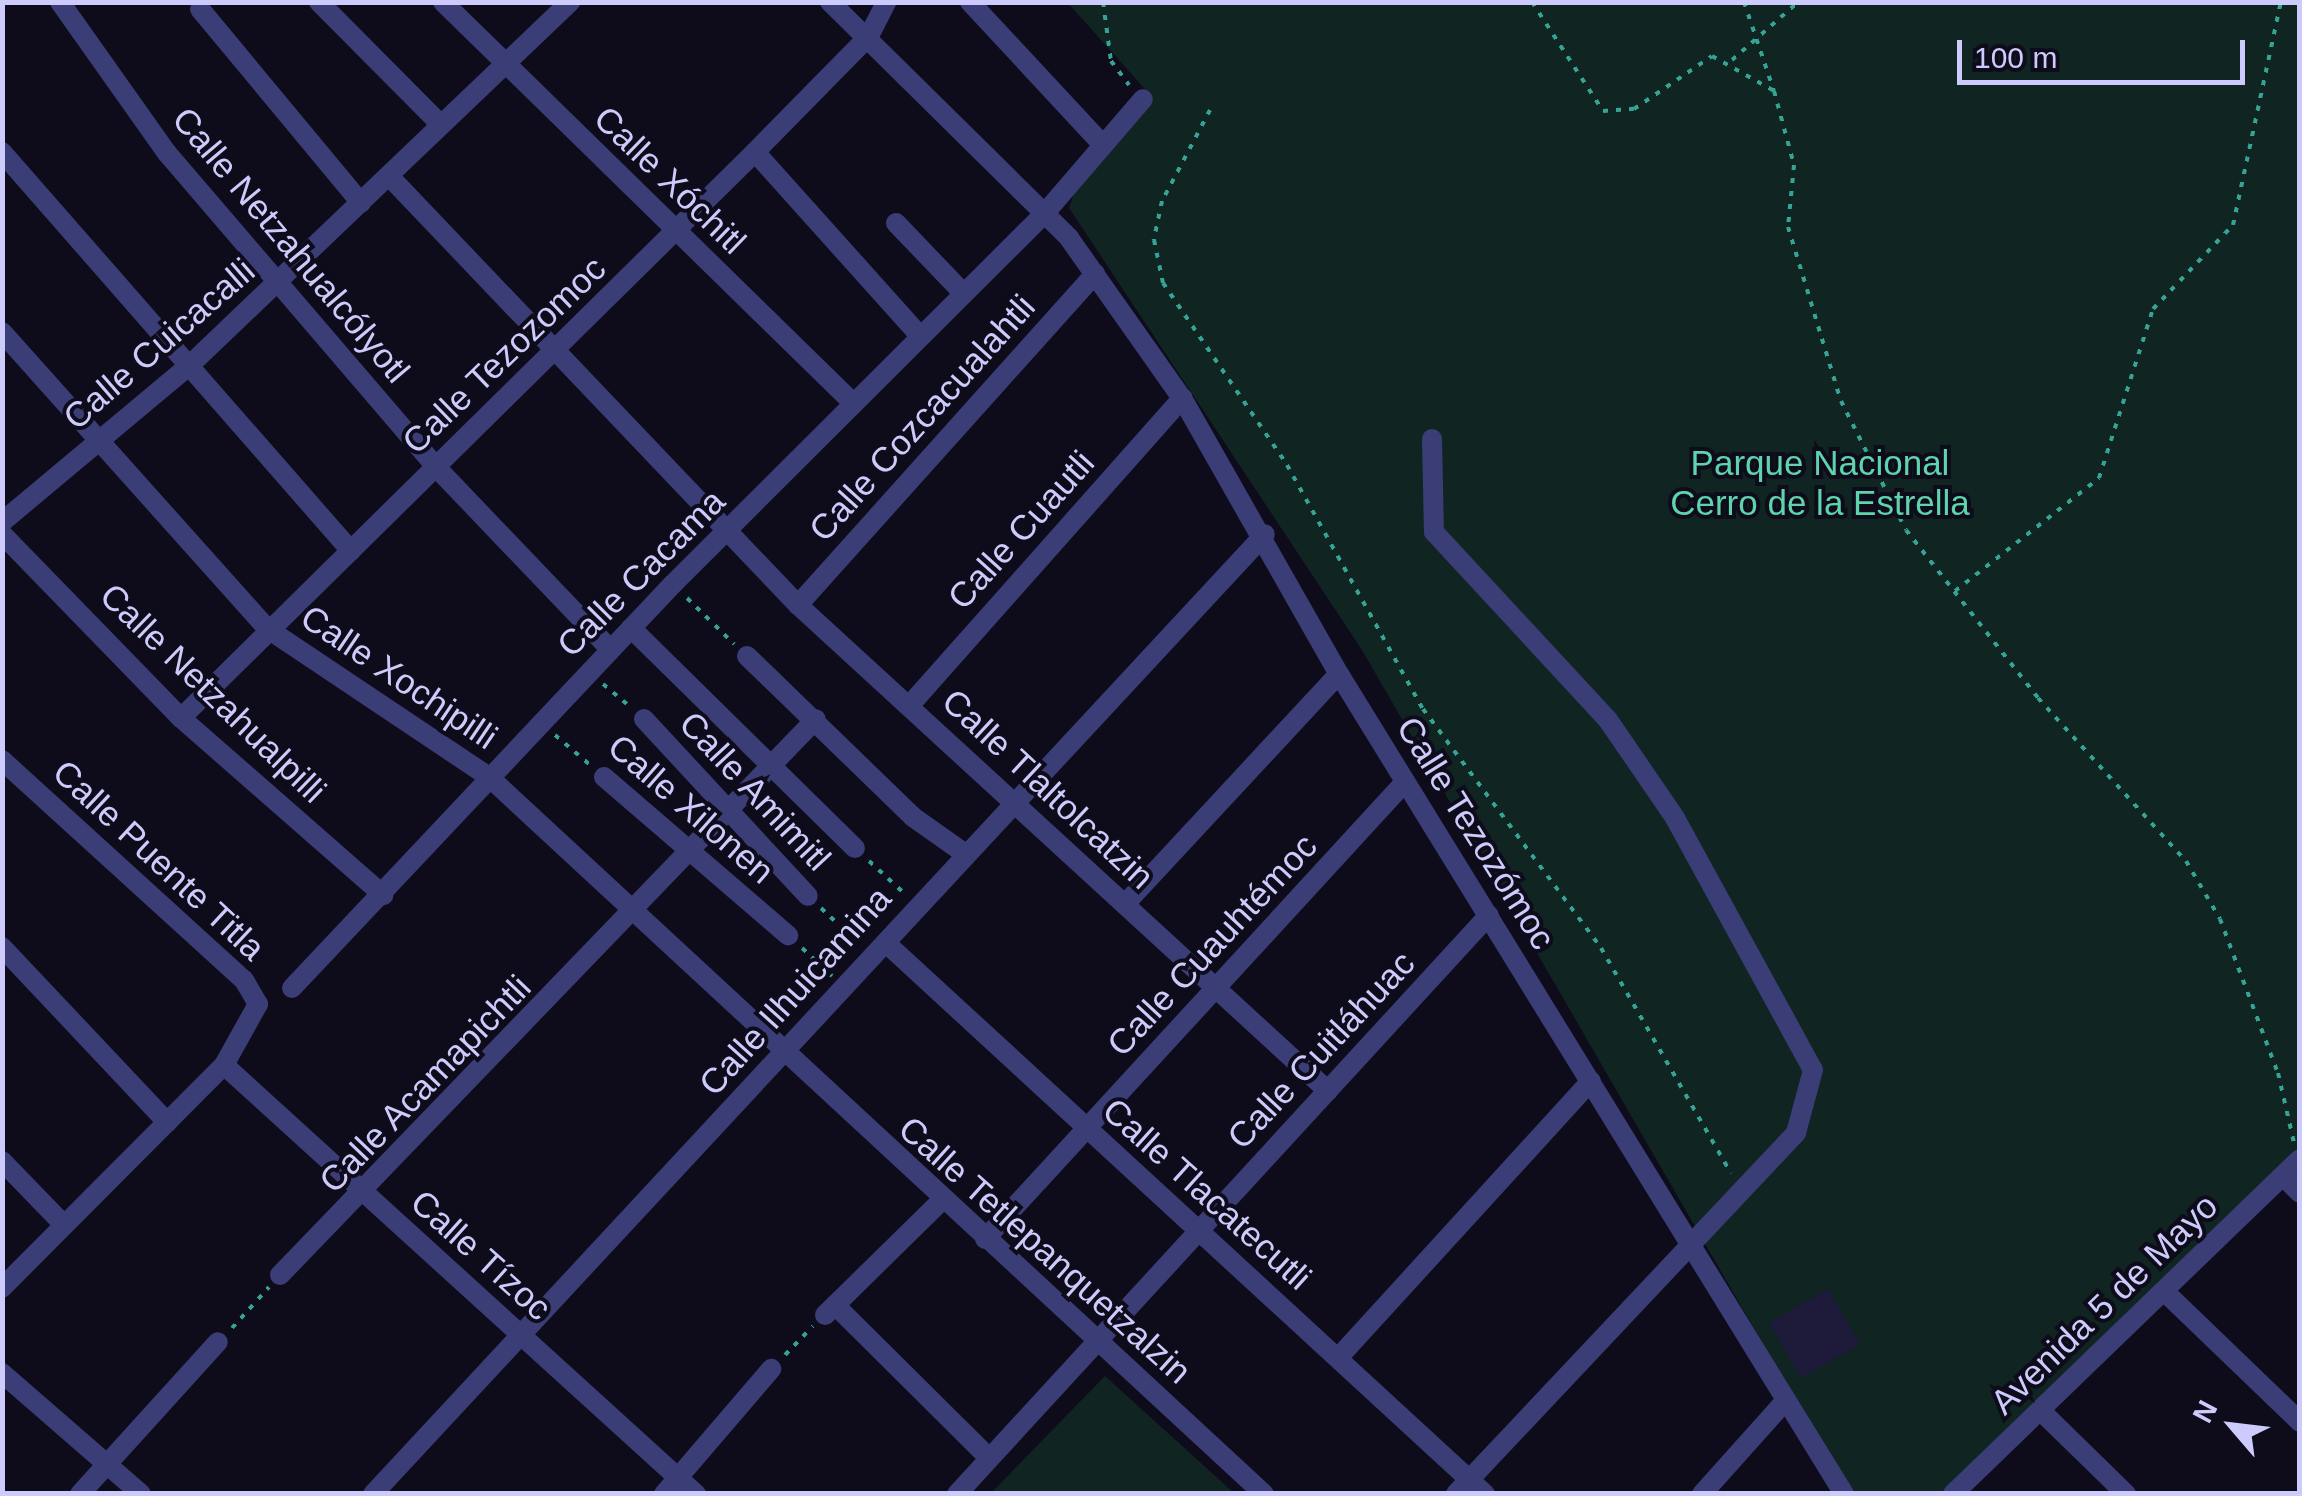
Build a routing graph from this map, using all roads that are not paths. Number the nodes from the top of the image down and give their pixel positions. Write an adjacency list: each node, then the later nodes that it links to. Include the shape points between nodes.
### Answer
1 (60, 2): 24 (street, Calle Netzahualcólyotl, via 167,153)
2 (320, 2): 14 (street)
3 (443, 2): 12 (street, Calle Xóchitl)
4 (550, 2): 10 (street)
5 (570, 2): 10 (street, Calle Cuicacalli)
6 (830, 2): 11 (street, Calle Tezozómoc)
7 (886, 2): 11 (street, Calle Tezozomoc)
8 (970, 2): 15 (street)
9 (200, 9): 19 (street)
10 (540, 32): 12 (street, Calle Cuicacalli)
11 (869, 36): 17 (street, Calle Tezozomoc); 20 (street, Calle Tezozómoc)
12 (506, 64): 14 (street, Calle Cuicacalli); 22 (street, Calle Xóchitl)
13 (1142, 100): 15 (street, Calle Cacama)
14 (441, 125): 18 (street, Calle Cuicacalli)
15 (1100, 142): 20 (street, Calle Cacama)
16 (2, 152): 29 (street)
17 (755, 152): 22 (street, Calle Tezozomoc); 27 (street)
18 (389, 176): 19 (street, Calle Cuicacalli); 28 (street)
19 (360, 203): 24 (street, Calle Cuicacalli)
20 (1045, 213): 23 (street, Calle Tezozómoc); 25 (street, Calle Cacama)
21 (896, 223): 25 (street)
22 (676, 231): 28 (street, Calle Tezozomoc); 31 (street, Calle Xóchitl)
23 (1095, 274): 30 (street, Calle Tezozómoc); 40 (street, Calle Cozcacualahtli)
24 (278, 283): 29 (street, Calle Cuicacalli); 34 (street, Calle Netzahualcólyotl)
25 (964, 294): 27 (street, Calle Cacama)
26 (2, 332): 33 (street, Calle Xochipilli)
27 (920, 336): 31 (street, Calle Cacama)
28 (556, 349): 34 (street, Calle Tezozomoc); 36 (street)
29 (190, 365): 33 (street, Calle Cuicacalli); 39 (street)
30 (1182, 398): 38 (street, Calle Tezozómoc); 46 (street, Calle Cuautli)
31 (853, 403): 36 (street, Calle Cacama)
32 (1432, 439): 84 (street, via 1434,532 1608,720 1675,818 1813,1070 1796,1133)
33 (96, 443): 35 (street, Calle Cuicacalli); 41 (street, Calle Xochipilli)
34 (436, 467): 39 (street, Calle Tezozomoc); 43 (street, Calle Netzahualcólyotl)
35 (2, 522)
36 (728, 533): 40 (street, Calle Tlaltolcatzin); 42 (street, Calle Cacama)
37 (2, 534): 47 (street, Calle Netzahualpilli)
38 (1266, 534): 45 (street, Calle Tezozómoc); 55 (street, Calle Ilhuicamina)
39 (351, 552): 41 (street, Calle Tezozomoc)
40 (798, 605): 46 (street, Calle Tlaltolcatzin)
41 (268, 628): 47 (street, Calle Tezozomoc); 52 (street, Calle Xochipilli)
42 (631, 628): 43 (street, Calle Cacama); 51 (street)
43 (610, 649): 52 (street, Calle Cacama)
44 (746, 656): 49 (street)
45 (1339, 674): 54 (street, Calle Tezozómoc); 62 (street)
46 (909, 706): 55 (street, Calle Tlaltolcatzin)
47 (182, 718): 60 (street, Calle Netzahualpilli)
48 (644, 719): 56 (street, Calle Amimitl)
49 (816, 720): 51 (street, Calle Acamapichtli); 59 (street, via 913,817)
50 (2, 760): 71 (street, Calle Puente Titla, via 255,995 255,1018)
51 (770, 766): 56 (street, Calle Acamapichtli); 57 (street)
52 (488, 776): 60 (street, Calle Cacama); 64 (street, Calle Xochipilli)
53 (604, 777): 58 (street, Calle Xilonen)
54 (1405, 782): 63 (street, Calle Tezozómoc); 68 (street, Calle Cuauhtémoc)
55 (1018, 804): 59 (street, Calle Ilhuicamina); 62 (street, Calle Tlaltolcatzin)
56 (730, 810): 58 (street, Calle Acamapichtli); 61 (street, Calle Amimitl)
57 (855, 848)
58 (690, 852): 64 (street, Calle Acamapichtli); 65 (street, Calle Xilonen)
59 (964, 853): 67 (street, Calle Ilhuicamina)
60 (383, 894): 69 (street, Calle Cacama)
61 (808, 896)
62 (1125, 904): 68 (street, Calle Tlaltolcatzin)
63 (1489, 915): 72 (street, Calle Tezozómoc); 73 (street, Calle Cuitláhuac)
64 (632, 917): 70 (street, Calle Xochipilli); 80 (street, Calle Acamapichtli)
65 (788, 935)
66 (2, 946): 74 (street)
67 (879, 950): 70 (street, Calle Ilhuicamina); 75 (street, Calle Tlacatecutli)
68 (1218, 987): 73 (street, Calle Tlaltolcatzin); 75 (street, Calle Cuauhtémoc)
69 (292, 988)
70 (781, 1054): 81 (street, Calle Tetlepanquetzalzin); 89 (street, Calle Ilhuicamina)
71 (224, 1065): 74 (street); 80 (street, Calle Tízoc)
72 (1592, 1081): 84 (street, Calle Tezozómoc); 92 (street)
73 (1328, 1091): 83 (street, Calle Cuitláhuac)
74 (167, 1122): 82 (street)
75 (1087, 1130): 83 (street, Calle Tlacatecutli); 85 (street, Calle Cuauhtémoc)
76 (2299, 1160): 78 (street, Avenida 5 de Mayo)
77 (2, 1161): 82 (street)
78 (2283, 1176): 79 (street); 88 (street, Avenida 5 de Mayo)
79 (2300, 1193)
80 (365, 1195): 86 (street, Calle Acamapichtli); 89 (street, Calle Tízoc)
81 (942, 1200): 85 (street, Calle Tetlepanquetzalzin); 98 (street, via 830,1310)
82 (64, 1225): 87 (street)
83 (1200, 1230): 91 (street, Calle Cuitláhuac); 92 (street, Calle Tlacatecutli)
84 (1692, 1234): 95 (street, Calle Tezozómoc); 101 (street)
85 (985, 1239): 91 (street, Calle Tetlepanquetzalzin)
86 (280, 1276)
87 (2, 1288)
88 (2166, 1293): 96 (street, Avenida 5 de Mayo); 97 (street)
89 (525, 1337): 100 (street, Calle Tízoc); 104 (street, Calle Ilhuicamina)
90 (218, 1342): 99 (street)
91 (1098, 1343): 98 (street, Calle Cuitláhuac); 107 (street, Calle Tetlepanquetzalzin)
92 (1338, 1358): 101 (street, Calle Tlacatecutli)
93 (771, 1369): 100 (street)
94 (2, 1373): 99 (street)
95 (1786, 1400): 109 (street); 110 (street, Calle Tezozómoc)
96 (2041, 1411): 111 (street, Avenida 5 de Mayo); 112 (street)
97 (2300, 1422)
98 (989, 1458): 106 (street, Calle Cuitláhuac)
99 (108, 1462): 102 (street); 103 (street)
100 (671, 1486): 105 (street, Calle Tízoc)
101 (1463, 1486): 108 (street, Calle Tlacatecutli)
102 (80, 1494)
103 (141, 1494)
104 (373, 1494)
105 (696, 1494)
106 (956, 1494)
107 (1264, 1494)
108 (1486, 1494)
109 (1702, 1494)
110 (1844, 1494)
111 (1953, 1494)
112 (2126, 1494)

